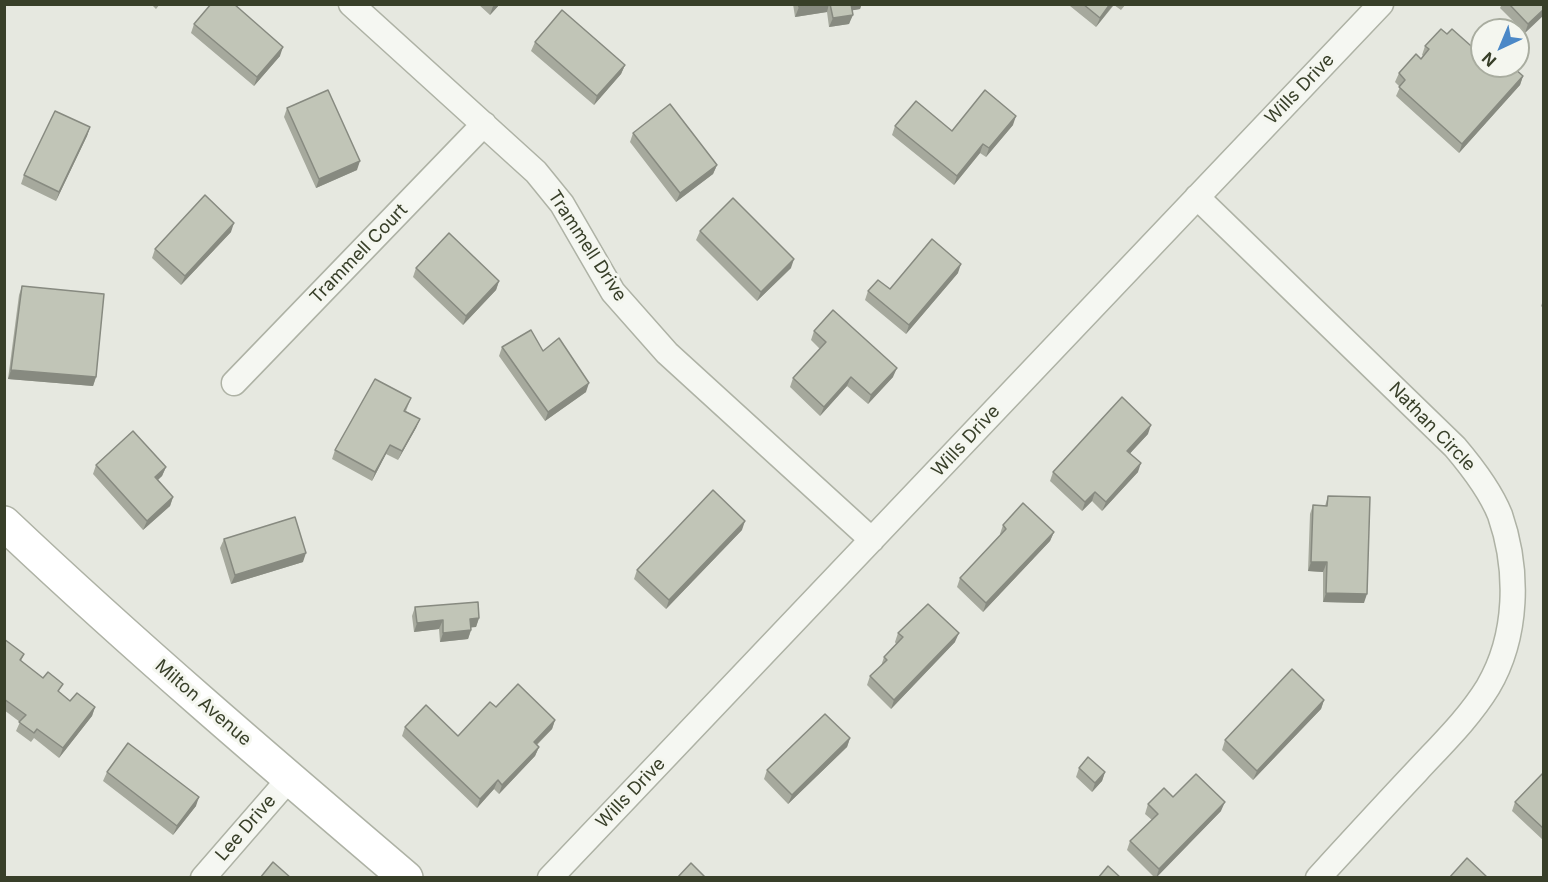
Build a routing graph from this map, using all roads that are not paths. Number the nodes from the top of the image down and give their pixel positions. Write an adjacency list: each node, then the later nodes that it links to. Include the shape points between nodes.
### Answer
1 (351, 4): 3 (street, Trammell Drive)
2 (1382, 4): 4 (street, Wills Drive)
3 (484, 124): 5 (street, Trammell Court); 7 (street, Trammell Drive, via 536,172 562,204 613,292 667,353)
4 (1197, 197): 7 (street, Wills Drive); 12 (street, Nathan Circle, via 1455,447 1478,474 1499,514 1511,554 1514,596 1507,641 1488,686 1460,726)
5 (234, 383)
6 (4, 523): 8 (street, Milton Avenue, via 96,610)
7 (872, 540): 11 (street, Wills Drive)
8 (289, 779): 9 (street, Lee Drive); 10 (street, Milton Avenue)
9 (203, 878)
10 (406, 878)
11 (550, 878)
12 (1318, 878)

